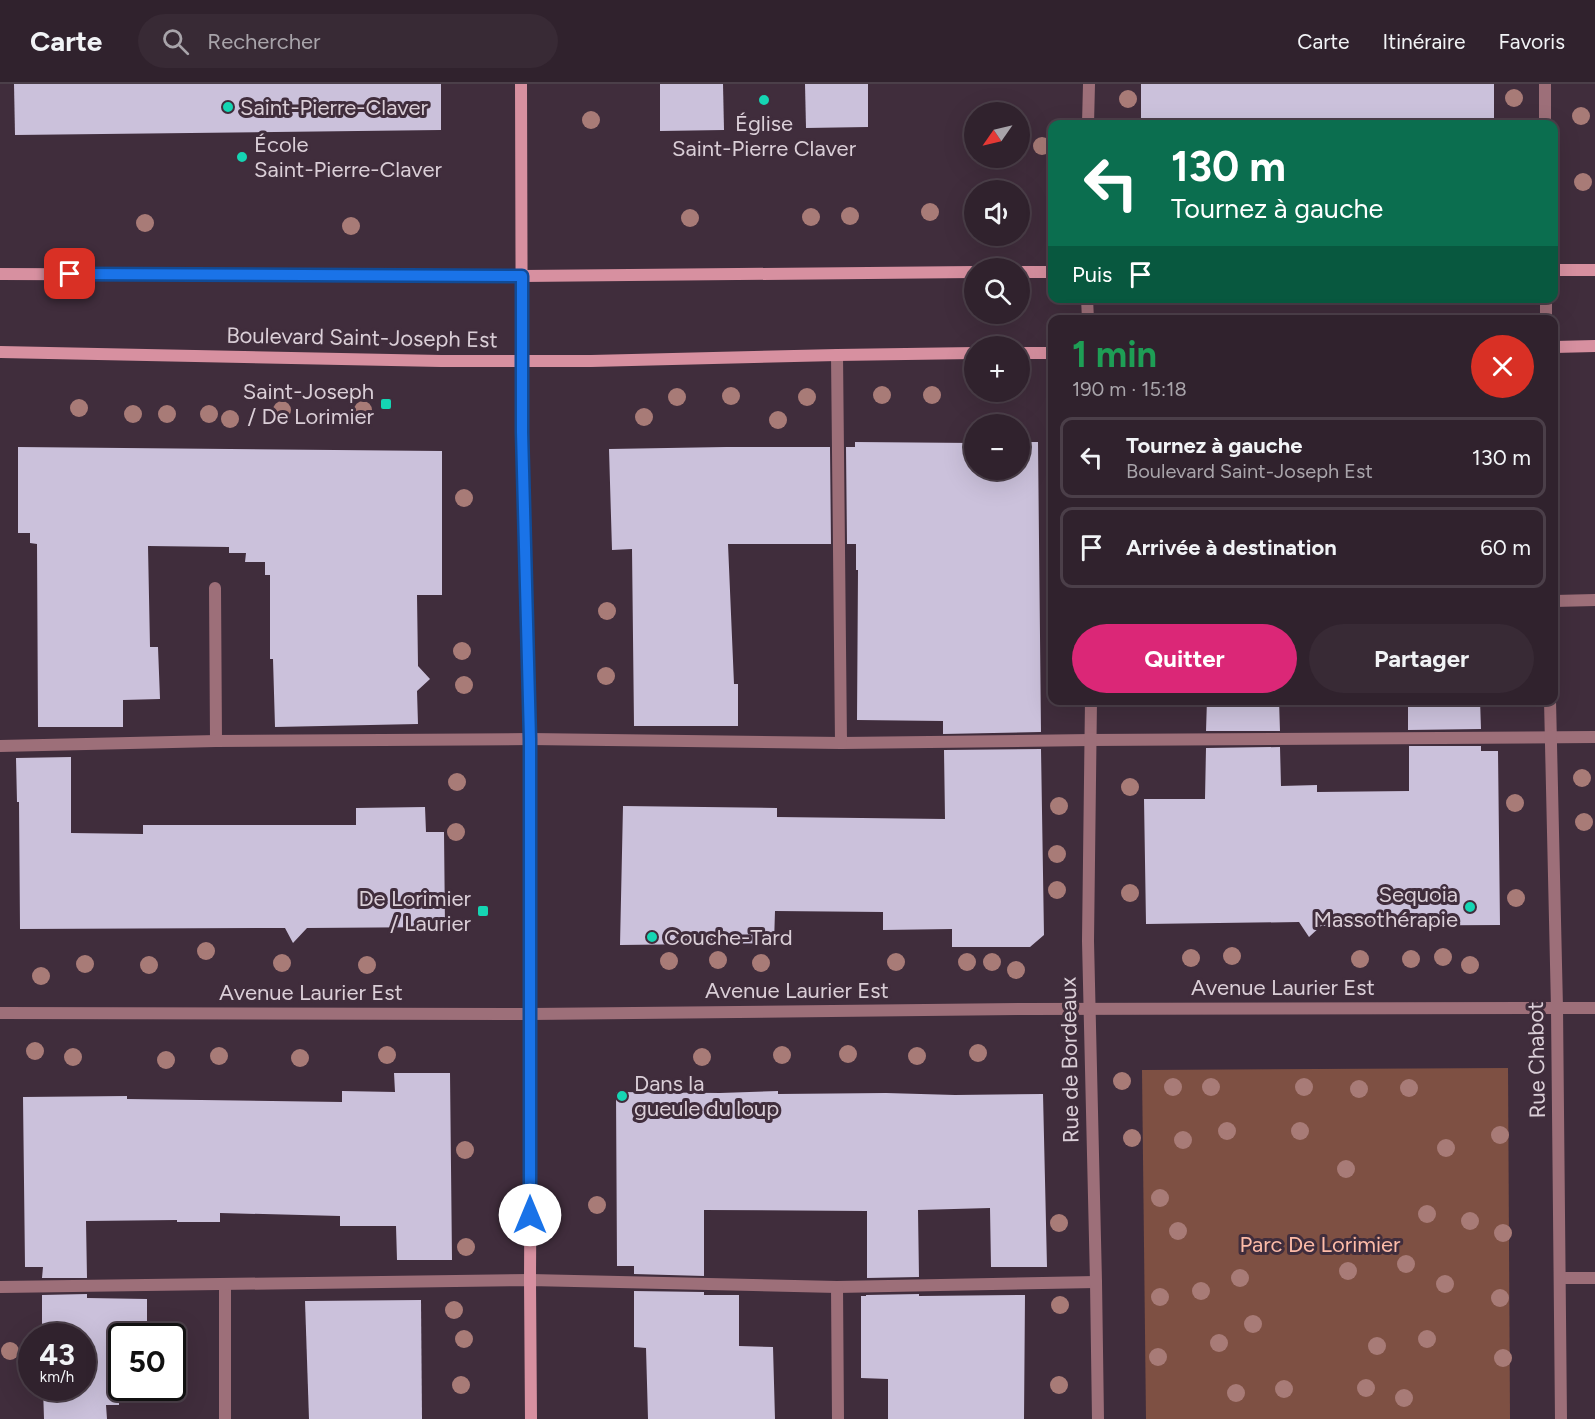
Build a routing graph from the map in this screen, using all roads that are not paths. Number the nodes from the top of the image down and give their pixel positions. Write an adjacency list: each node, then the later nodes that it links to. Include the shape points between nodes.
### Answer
1 (520, 84): 12 (main road)
2 (1089, 84): 4 (street)
3 (1545, 84): 5 (street)
4 (1088, 120)
5 (1545, 120)
6 (1558, 270): 7 (main road)
7 (1595, 270)
8 (964, 272): 12 (main road)
9 (1030, 272): 10 (main road)
10 (1048, 272)
11 (0, 274): 12 (main road)
12 (522, 276): 20 (main road)
13 (1595, 346): 14 (main road)
14 (1558, 347)
15 (0, 352): 20 (main road, Boulevard Saint-Joseph Est)
16 (1030, 353): 17 (main road)
17 (1048, 353)
18 (964, 354): 19 (main road, Boulevard Saint-Joseph Est)
19 (837, 355): 20 (main road, Boulevard Saint-Joseph Est); 31 (street)
20 (521, 360): 28 (main road)
21 (215, 588): 30 (street)
22 (1595, 600): 23 (street)
23 (1558, 601)
24 (1091, 705): 29 (street, Rue de Bordeaux)
25 (1550, 705): 27 (street, Rue Chabot)
26 (1595, 737): 27 (street)
27 (1550, 738): 29 (street); 33 (street, Rue Chabot)
28 (530, 739): 30 (street); 31 (street); 37 (main road)
29 (1091, 740): 31 (street); 35 (street, Rue de Bordeaux)
30 (216, 741): 32 (street)
31 (841, 743)
32 (0, 746)
33 (1557, 1008): 34 (street, Avenue Laurier Est); 35 (street, Avenue Laurier Est); 38 (street, Rue Chabot)
34 (1595, 1008)
35 (1088, 1009): 37 (street, Avenue Laurier Est); 41 (street, Rue de Bordeaux)
36 (0, 1013): 37 (street, Avenue Laurier Est)
37 (531, 1014): 40 (main road)
38 (1560, 1278): 39 (street); 49 (street, Rue Chabot)
39 (1595, 1278)
40 (530, 1280): 42 (street); 44 (street); 46 (main road)
41 (1096, 1282): 44 (street); 48 (street, Rue de Bordeaux)
42 (225, 1284): 43 (street); 45 (street)
43 (0, 1287)
44 (837, 1287): 47 (street)
45 (225, 1419)
46 (531, 1419)
47 (838, 1419)
48 (1098, 1419)
49 (1561, 1419)

